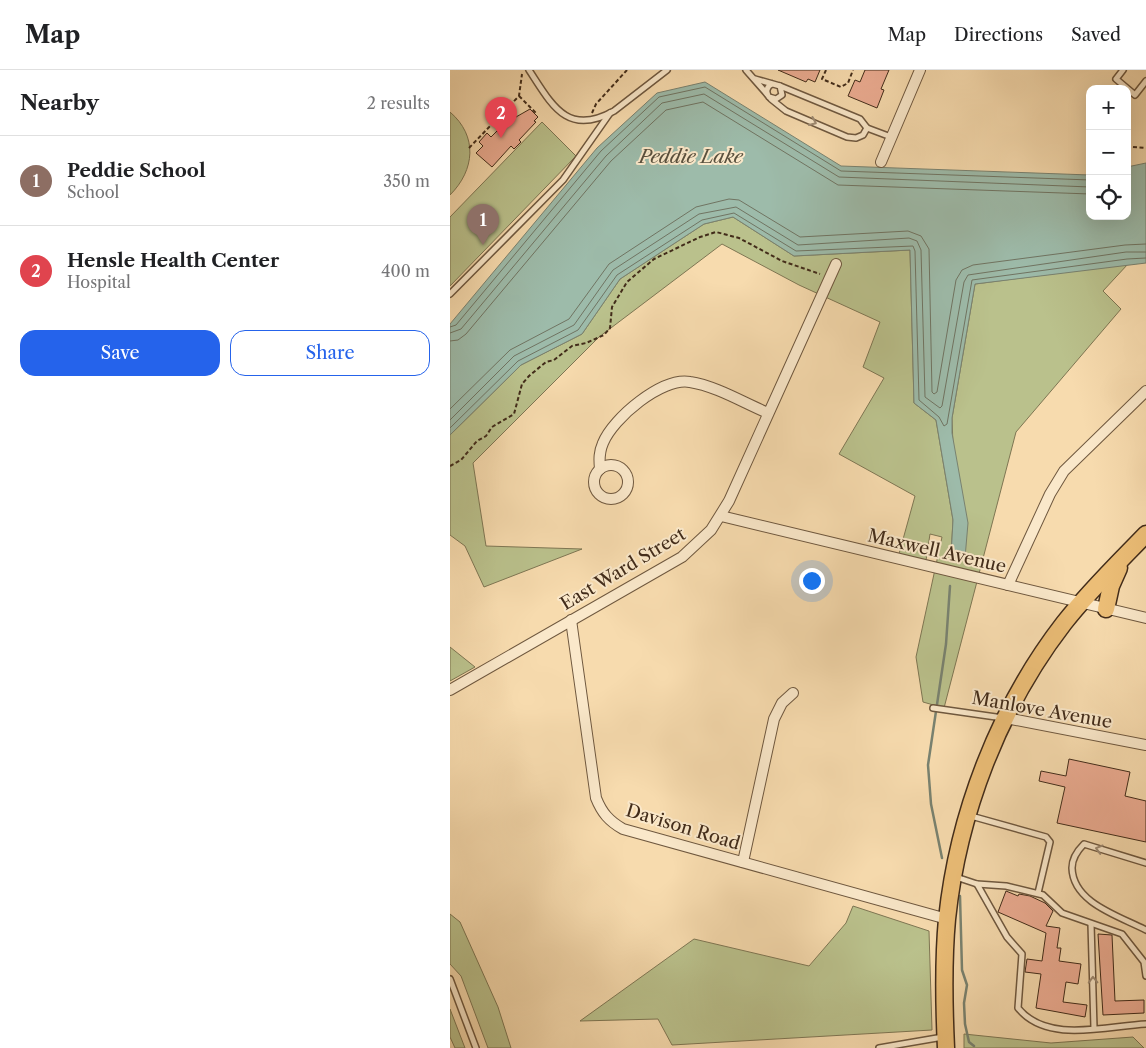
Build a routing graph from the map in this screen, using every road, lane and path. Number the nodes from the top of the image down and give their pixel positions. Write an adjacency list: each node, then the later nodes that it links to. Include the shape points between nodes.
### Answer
1 (529, 70): 18 (lane, via 559,112 567,117)
2 (626, 70): 18 (path, via 596,104)
3 (668, 70): 17 (lane)
4 (746, 70): 10 (lane)
5 (826, 70): 6 (path, via 822,79 841,87 848,83)
6 (853, 70)
7 (920, 70): 20 (street)
8 (1123, 70): 11 (lane, via 1116,79 1135,95)
9 (522, 74): 14 (path)
10 (756, 79): 12 (lane); 15 (lane)
11 (1146, 81)
12 (772, 84): 13 (lane); 15 (lane, via 767,88)
13 (780, 86): 15 (lane, via 782,95 778,99); 19 (lane, via 860,119)
14 (519, 96): 16 (path); 22 (path)
15 (769, 97): 19 (lane, one-way to 19, via 786,111 847,138 863,135)
16 (536, 113)
17 (610, 113): 18 (lane); 27 (lane, via 563,180)
18 (588, 119)
19 (867, 128): 20 (lane)
20 (891, 137): 24 (street)
21 (1133, 147): 23 (path)
22 (469, 148)
23 (1146, 148)
24 (881, 162)
25 (836, 264): 26 (street, East Ward Street)
26 (829, 278): 29 (street, East Ward Street); 30 (path, via 782,261 738,238 716,232 654,259 620,292 610,313 610,328 604,335 572,346 546,362 522,384 514,414 492,427 461,460)
27 (450, 294)
28 (1146, 391): 35 (street, via 1064,470)
29 (768, 413): 31 (street, via 688,381 663,387 616,422 599,455); 32 (street, East Ward Street)
30 (450, 466)
31 (600, 469)
32 (721, 516): 35 (street, Maxwell Avenue); 39 (street, East Ward Street, via 699,543 682,557)
33 (1146, 534): 34 (main road)
34 (1124, 556): 36 (main road); 37 (main road, via 1111,586)
35 (1008, 585): 36 (street, Maxwell Avenue)
36 (1081, 603): 37 (street, Maxwell Avenue); 43 (main road, via 1047,647)
37 (1106, 609): 38 (street, Maxwell Avenue)
38 (1146, 618)
39 (571, 620): 40 (street, East Ward Street); 46 (street, Davison Road, via 594,789 606,817 623,829)
40 (450, 690)
41 (793, 693): 46 (street, via 782,703 774,719)
42 (933, 708): 43 (lane, Manlove Avenue)
43 (1006, 718): 44 (street, Manlove Avenue); 45 (main road)
44 (1146, 745)
45 (968, 816): 48 (main road); 50 (lane, via 1046,837 1050,842)
46 (743, 862): 51 (street, Davison Road)
47 (1146, 863): 53 (lane, one-way to 53, via 1084,844 1077,850 1072,864 1072,879 1078,891 1090,901)
48 (954, 876): 49 (lane); 51 (main road)
49 (977, 884): 50 (lane); 57 (lane, via 1007,938 1022,954 1018,1008 1027,1019 1050,1028)
50 (1038, 893): 52 (lane, via 1062,913)
51 (947, 919): 58 (main road)
52 (1091, 924): 54 (lane, via 1122,934 1144,962); 57 (lane, one-way to 52)
53 (1146, 930)
54 (1146, 976)
55 (450, 979): 59 (lane)
56 (1146, 1024): 57 (lane)
57 (1094, 1028)
58 (946, 1042): 60 (lane)
59 (476, 1048)
60 (879, 1048)

